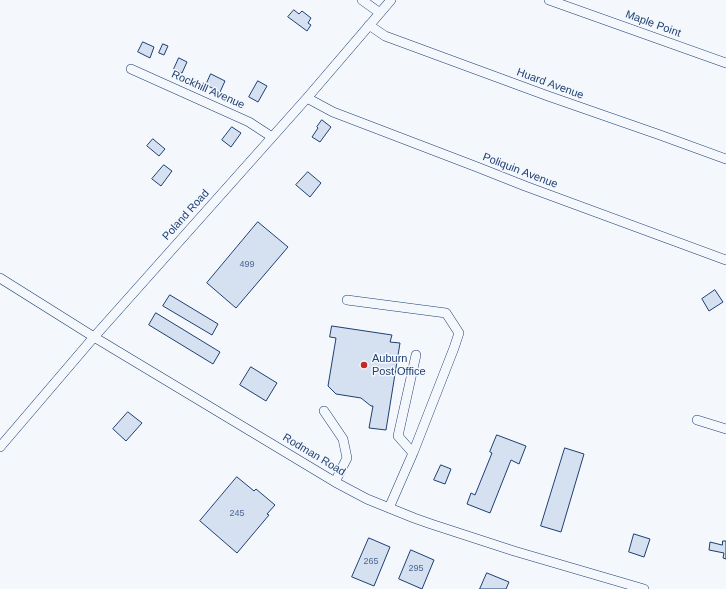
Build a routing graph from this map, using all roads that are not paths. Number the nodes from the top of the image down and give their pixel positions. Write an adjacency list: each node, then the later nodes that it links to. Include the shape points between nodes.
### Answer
1 (362, 0): 4 (street)
2 (391, 0): 4 (street, Poland Road)
3 (548, 0): 6 (street, Maple Point)
4 (380, 13): 5 (street, Poland Road)
5 (369, 26): 8 (street, Poland Road); 10 (street, Huard Avenue, via 385,36)
6 (726, 63)
7 (131, 69): 9 (street, Rockhill Avenue, via 249,122)
8 (307, 98): 9 (street, Poland Road); 11 (street, Poliquin Avenue, via 333,112)
9 (272, 138): 14 (street, Poland Road)
10 (726, 159)
11 (726, 260)
12 (0, 278): 14 (street, Rodman Road)
13 (347, 300): 20 (street, via 446,313 459,333)
14 (94, 337): 19 (street, Poland Road); 21 (street, Rodman Road)
15 (416, 355): 20 (street, via 398,436)
16 (324, 411): 21 (street, via 343,439 347,458)
17 (697, 420): 18 (street)
18 (726, 429)
19 (0, 447)
20 (413, 453): 22 (street)
21 (335, 482): 22 (street, Rodman Road)
22 (389, 508): 23 (street, Rodman Road, via 514,551)
23 (644, 589)

